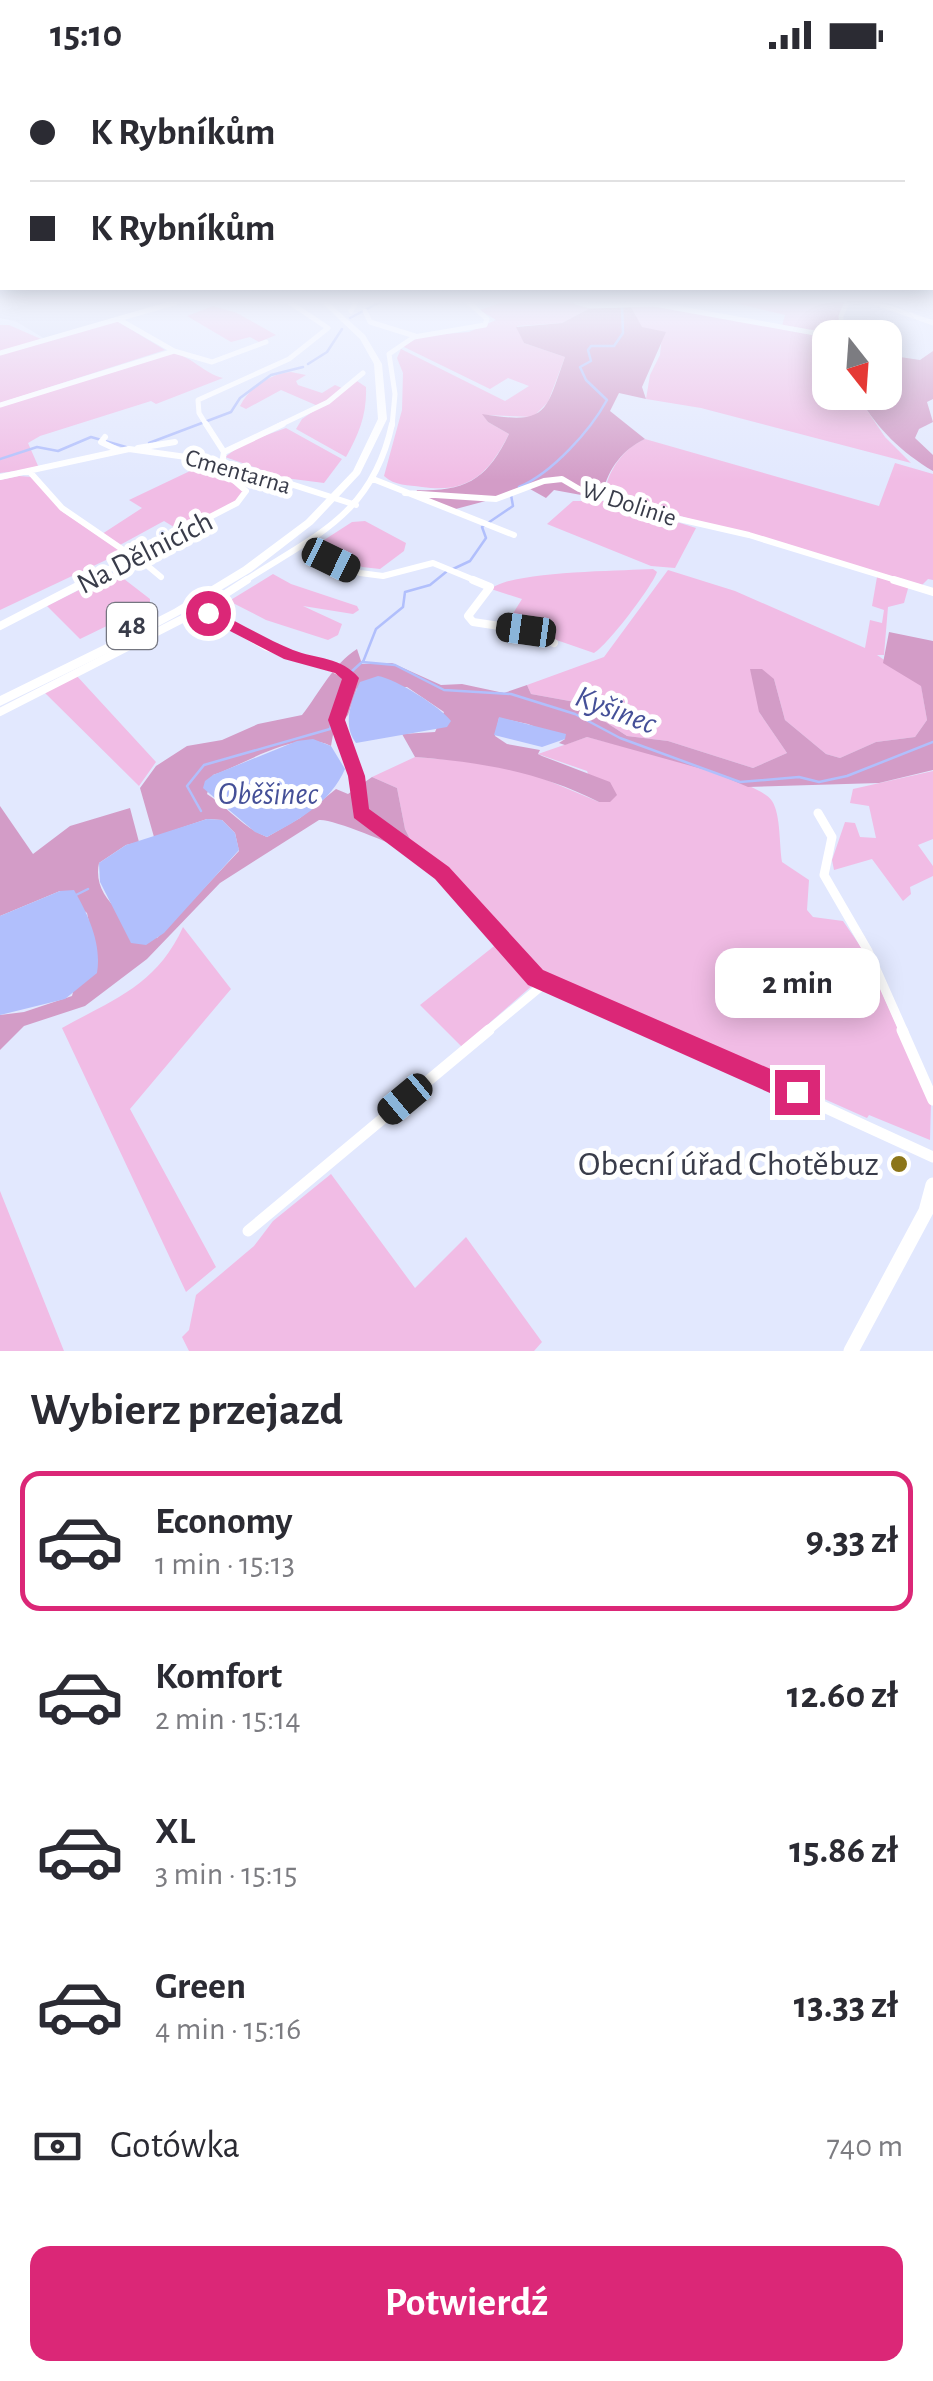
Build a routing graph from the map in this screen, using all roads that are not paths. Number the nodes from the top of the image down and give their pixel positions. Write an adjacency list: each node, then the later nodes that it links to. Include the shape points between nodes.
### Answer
1 (137, 362): 6 (street)
2 (283, 362): 9 (street, via 198,400)
3 (377, 362): 18 (highway, 48, via 384,392 372,445)
4 (389, 362): 15 (street, via 394,406)
5 (363, 373): 9 (street, via 304,416)
6 (0, 405)
7 (102, 438): 10 (street)
8 (174, 442): 11 (street)
9 (223, 449): 12 (street)
10 (118, 450): 11 (street, Cmentarna); 13 (street, Cmentarna)
11 (129, 450): 12 (street, Cmentarna)
12 (222, 462): 17 (street, Cmentarna); 21 (street, Na Dělnicích, via 222,470 246,490 244,498)
13 (29, 472): 14 (street, Cmentarna); 21 (street, via 62,508)
14 (0, 477)
15 (373, 479): 16 (street); 17 (street)
16 (405, 494): 19 (street); 23 (street, W Dolinie, via 483,500 562,479 644,510)
17 (356, 505): 20 (street)
18 (315, 514): 27 (highway, 48, via 218,581); 28 (highway, 48, via 264,559 201,598)
19 (514, 535)
20 (310, 541): 24 (street); 26 (street, via 356,572 396,574 433,563 486,583 490,587 468,616 473,622 526,630)
21 (136, 558): 22 (street); 25 (street, Na Dělnicích)
22 (161, 577)
23 (933, 592)
24 (202, 609): 29 (street); 31 (street, via 290,655 348,675 336,720 361,813 442,873 517,961)
25 (0, 626)
26 (554, 643)
27 (0, 692)
28 (0, 700)
29 (0, 712)
30 (818, 813): 32 (street, via 834,840 824,875 868,951)
31 (545, 983): 33 (street); 35 (street)
32 (933, 1100)
33 (933, 1157)
34 (933, 1185): 36 (street, via 926,1211)
35 (248, 1231)
36 (851, 1351)

